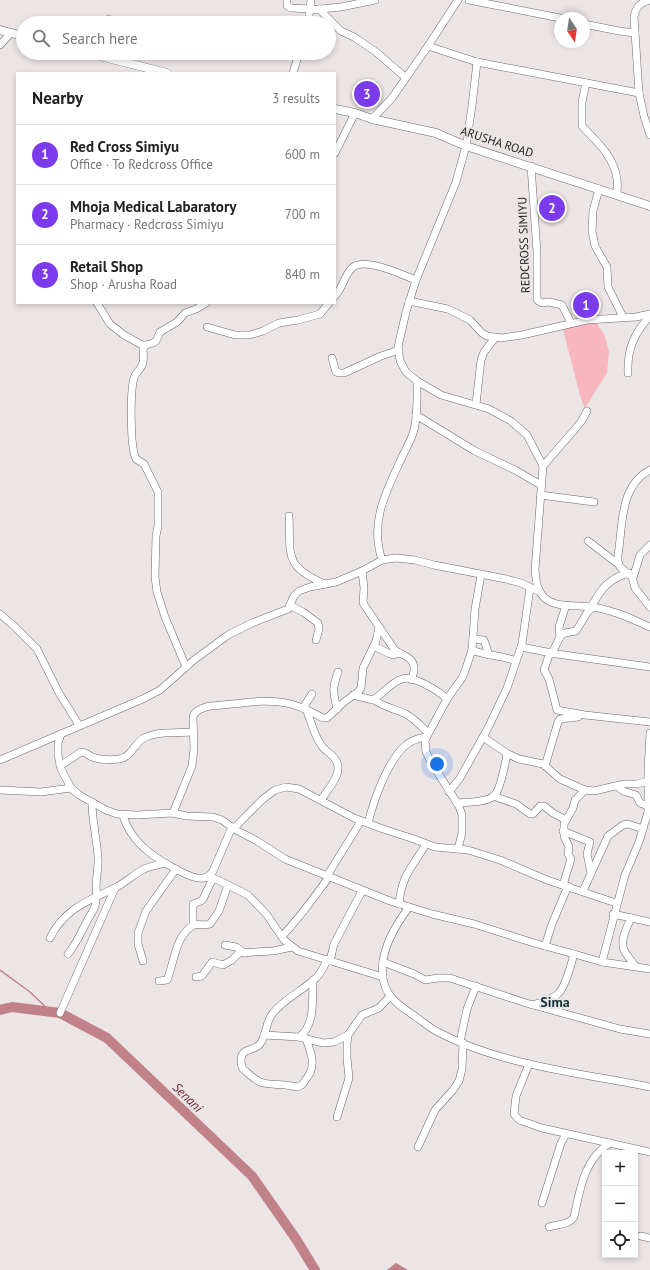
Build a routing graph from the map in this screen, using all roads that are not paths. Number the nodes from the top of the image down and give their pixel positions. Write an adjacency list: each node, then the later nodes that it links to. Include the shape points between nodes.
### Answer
1 (287, 0): 8 (street, via 287,6 291,8)
2 (311, 0): 8 (street)
3 (375, 0): 7 (street)
4 (458, 0): 19 (street)
5 (469, 0): 11 (street)
6 (650, 0): 16 (street, via 639,4 635,11)
7 (320, 9): 8 (street); 10 (street)
8 (310, 10): 9 (street)
9 (309, 16)
10 (327, 16)
11 (554, 17)
12 (590, 25): 16 (street)
13 (336, 26): 25 (street, via 376,52)
14 (0, 30): 15 (main road)
15 (11, 33): 17 (main road); 18 (street)
16 (635, 33): 27 (street)
17 (16, 34)
18 (0, 45)
19 (428, 46): 22 (street); 25 (street)
20 (122, 60): 23 (main road)
21 (296, 60): 24 (street)
22 (476, 62): 26 (street); 32 (street)
23 (164, 72)
24 (292, 72)
25 (405, 77): 30 (street, via 392,98)
26 (586, 83): 27 (street); 36 (street, via 582,102 582,126 601,145 611,162 617,178)
27 (639, 93): 31 (street)
28 (336, 109): 29 (main road, ARUSHA ROAD)
29 (355, 113): 30 (main road, ARUSHA ROAD); 33 (street)
30 (372, 119): 32 (main road, ARUSHA ROAD, via 436,133)
31 (650, 135)
32 (466, 146): 34 (main road, ARUSHA ROAD); 38 (street, via 456,182)
33 (336, 150)
34 (531, 166): 35 (main road, ARUSHA ROAD); 46 (street, REDCROSS SIMIYU, via 537,252 537,300 542,303 562,304)
35 (600, 189): 36 (main road, ARUSHA ROAD); 45 (street, via 593,211 592,231 595,246 607,267 608,287)
36 (617, 195): 37 (main road, ARUSHA ROAD)
37 (650, 206)
38 (416, 280): 39 (street, via 379,266 358,264 352,268); 40 (street)
39 (336, 294)
40 (409, 301): 48 (street, via 448,308 470,320 482,333); 50 (street)
41 (98, 304): 49 (street, via 110,324 124,335)
42 (204, 304): 49 (street, via 185,313 177,322 160,332 156,341)
43 (328, 304): 47 (street, via 320,314 279,323 250,335 235,335)
44 (650, 315): 45 (street); 52 (street, via 640,327 630,349)
45 (624, 317): 46 (street)
46 (571, 323): 48 (street, via 522,335)
47 (207, 327)
48 (495, 338): 54 (street, via 481,360)
49 (146, 345): 90 (street, via 143,349 142,367 135,374 133,381 133,447 136,459 144,464 158,492 155,577 157,592)
50 (398, 350): 51 (street, via 340,374 336,372); 53 (street, via 406,372)
51 (332, 358)
52 (628, 374)
53 (417, 381): 54 (street, via 441,395); 56 (street)
54 (476, 404): 57 (street, via 511,421 527,434)
55 (586, 410): 57 (street, via 581,422)
56 (416, 415): 59 (street, via 475,451); 65 (street, via 410,439 383,500 378,518 378,548)
57 (543, 466): 59 (street)
58 (650, 470): 66 (street, via 638,478 625,505)
59 (541, 485): 60 (street)
60 (540, 495): 61 (street); 72 (street, via 535,570)
61 (594, 502)
62 (289, 516): 70 (street, via 292,559 300,570)
63 (588, 541): 66 (street)
64 (650, 545): 69 (street, via 640,555)
65 (382, 560): 67 (street); 68 (street, via 415,560)
66 (619, 564): 69 (street)
67 (362, 571): 70 (street); 78 (street, via 363,604)
68 (480, 575): 71 (street, via 506,579); 81 (street)
69 (631, 576): 75 (street, via 617,576 608,582); 76 (street, via 635,588)
70 (325, 585): 74 (street, via 299,591 294,596)
71 (530, 588): 72 (street); 84 (street)
72 (540, 592): 73 (street, via 546,599)
73 (566, 605): 75 (street); 80 (street, via 559,627)
74 (291, 606): 82 (street, via 318,623); 90 (street, via 283,612 228,635)
75 (592, 607): 79 (street, via 615,612); 80 (street, via 576,632 565,633)
76 (650, 607)
77 (0, 614): 102 (street, via 36,649)
78 (379, 626): 83 (street); 87 (street)
79 (650, 627)
80 (560, 637): 86 (street)
81 (473, 639): 85 (street); 88 (street, via 484,640)
82 (316, 640)
83 (374, 646): 87 (street, via 393,655); 95 (street, via 363,668 361,688)
84 (521, 647): 86 (street); 89 (street)
85 (472, 650): 88 (street); 96 (street, via 462,678)
86 (551, 652): 91 (street); 100 (street, via 544,670 557,710)
87 (399, 653): 93 (street, via 408,656 413,663)
88 (489, 655): 89 (street)
89 (516, 660): 107 (street, via 507,688)
90 (186, 667): 102 (street, via 160,690)
91 (650, 667)
92 (338, 672): 99 (street, via 333,685)
93 (412, 680): 96 (street, via 432,688); 97 (street, via 401,680)
94 (312, 694): 98 (street)
95 (353, 695): 97 (street); 99 (street)
96 (447, 699): 106 (street)
97 (374, 700): 106 (street, via 413,718)
98 (304, 709): 99 (street, via 323,718 327,718); 103 (street, via 286,703 268,702 200,708 192,717); 119 (street, via 322,747 335,758 338,765 338,772)
99 (337, 709)
100 (585, 716): 101 (street); 111 (street, via 560,719 552,737)
101 (650, 722)
102 (79, 725): 104 (street)
103 (193, 732): 110 (street, via 147,737 140,741 130,755 120,759 97,759 86,752 81,752); 123 (street, via 192,766)
104 (61, 734): 109 (street); 110 (street, via 57,751)
105 (650, 734): 112 (street)
106 (427, 735): 117 (street, via 426,752); 126 (street, via 406,744 398,755 387,771)
107 (483, 737): 108 (street); 117 (street)
108 (507, 754): 111 (street); 118 (street, via 498,788)
109 (0, 760)
110 (60, 766): 114 (street)
111 (545, 766): 116 (street, via 560,779)
112 (648, 781): 113 (street); 122 (street)
113 (617, 786): 116 (street, via 594,791); 122 (street, via 636,795 640,803)
114 (71, 788): 115 (street, via 41,792); 120 (street)
115 (0, 790)
116 (585, 790): 125 (street, via 575,800)
117 (449, 792): 121 (street)
118 (493, 796): 121 (street, via 482,801); 125 (street, via 516,804 530,814 544,806)
119 (321, 800): 126 (street); 127 (street, via 299,789 286,787 275,790)
120 (92, 802): 124 (street); 142 (street, via 98,858)
121 (457, 803): 131 (street, via 463,823)
122 (648, 806): 128 (street)
123 (173, 813): 124 (street); 127 (street, via 213,817)
124 (123, 816): 132 (street, via 127,827 143,848)
125 (566, 820): 129 (street)
126 (365, 822): 130 (street); 135 (street)
127 (233, 828): 135 (street, via 285,859); 136 (street)
128 (645, 828): 134 (street, via 628,824 613,832 606,840); 143 (street)
129 (563, 831): 134 (street, via 590,842 587,854); 138 (street, via 571,860)
130 (426, 844): 131 (street); 144 (street, via 406,874)
131 (458, 849): 138 (street, via 500,860)
132 (165, 863): 133 (street); 139 (street, via 143,870)
133 (176, 869): 136 (street, via 196,878); 158 (street, via 146,911 138,933)
134 (591, 873): 141 (street)
135 (328, 876): 140 (street); 150 (street)
136 (210, 877): 137 (street); 149 (street, via 203,899 193,904)
137 (228, 885): 149 (street, via 219,911 210,924); 150 (street, via 246,893)
138 (565, 886): 141 (street); 153 (street)
139 (115, 888): 142 (street); 171 (street)
140 (362, 891): 144 (street); 159 (street, via 334,944)
141 (583, 891): 143 (street)
142 (97, 895): 151 (street, via 64,917); 156 (street, via 94,911)
143 (616, 903): 146 (street)
144 (399, 904): 145 (street)
145 (409, 907): 153 (street); 160 (street, via 394,931 384,955)
146 (613, 914): 147 (street); 161 (street)
147 (631, 918): 148 (street); 162 (street, via 623,945)
148 (650, 922)
149 (193, 926): 167 (street, via 182,938 167,980)
150 (282, 936): 154 (street)
151 (50, 938)
152 (225, 945): 155 (street, via 236,946)
153 (545, 946): 157 (street)
154 (292, 947): 155 (street); 159 (street)
155 (245, 953): 164 (street, via 239,953 223,965 212,962 202,976)
156 (68, 954)
157 (574, 954): 161 (street); 170 (street, via 570,970 558,994)
158 (143, 961)
159 (328, 961): 165 (street); 166 (street)
160 (384, 962): 165 (street); 168 (street, via 425,980 450,978)
161 (602, 962): 162 (street)
162 (635, 966): 163 (street)
163 (650, 969)
164 (196, 977)
165 (383, 977): 169 (street)
166 (313, 980): 173 (street, via 273,1012 268,1019); 175 (street, via 308,1025)
167 (159, 981)
168 (476, 986): 170 (street); 176 (street, via 467,1009)
169 (390, 996): 174 (street, via 379,1008 362,1015); 176 (street, via 436,1031)
170 (532, 1005): 172 (street)
171 (60, 1013)
172 (650, 1034)
173 (264, 1035): 175 (street); 175 (street, via 256,1049 243,1053 243,1069 260,1082 298,1087 309,1076 313,1060)
174 (348, 1035): 175 (street, via 328,1043); 179 (street, via 349,1078)
175 (303, 1038)
176 (462, 1042): 177 (street); 183 (street, via 462,1069 459,1081 435,1110)
177 (529, 1064): 178 (street); 180 (street, via 516,1096 516,1118 526,1124)
178 (650, 1087)
179 (337, 1117)
180 (566, 1134): 181 (street); 186 (street)
181 (592, 1140): 182 (street); 185 (street)
182 (610, 1143): 184 (street); 185 (street)
183 (418, 1147)
184 (650, 1152)
185 (595, 1155): 187 (street, via 584,1177 574,1217 564,1224)
186 (542, 1203)
187 (549, 1227)
188 (641, 1236): 189 (street)
189 (650, 1238)

